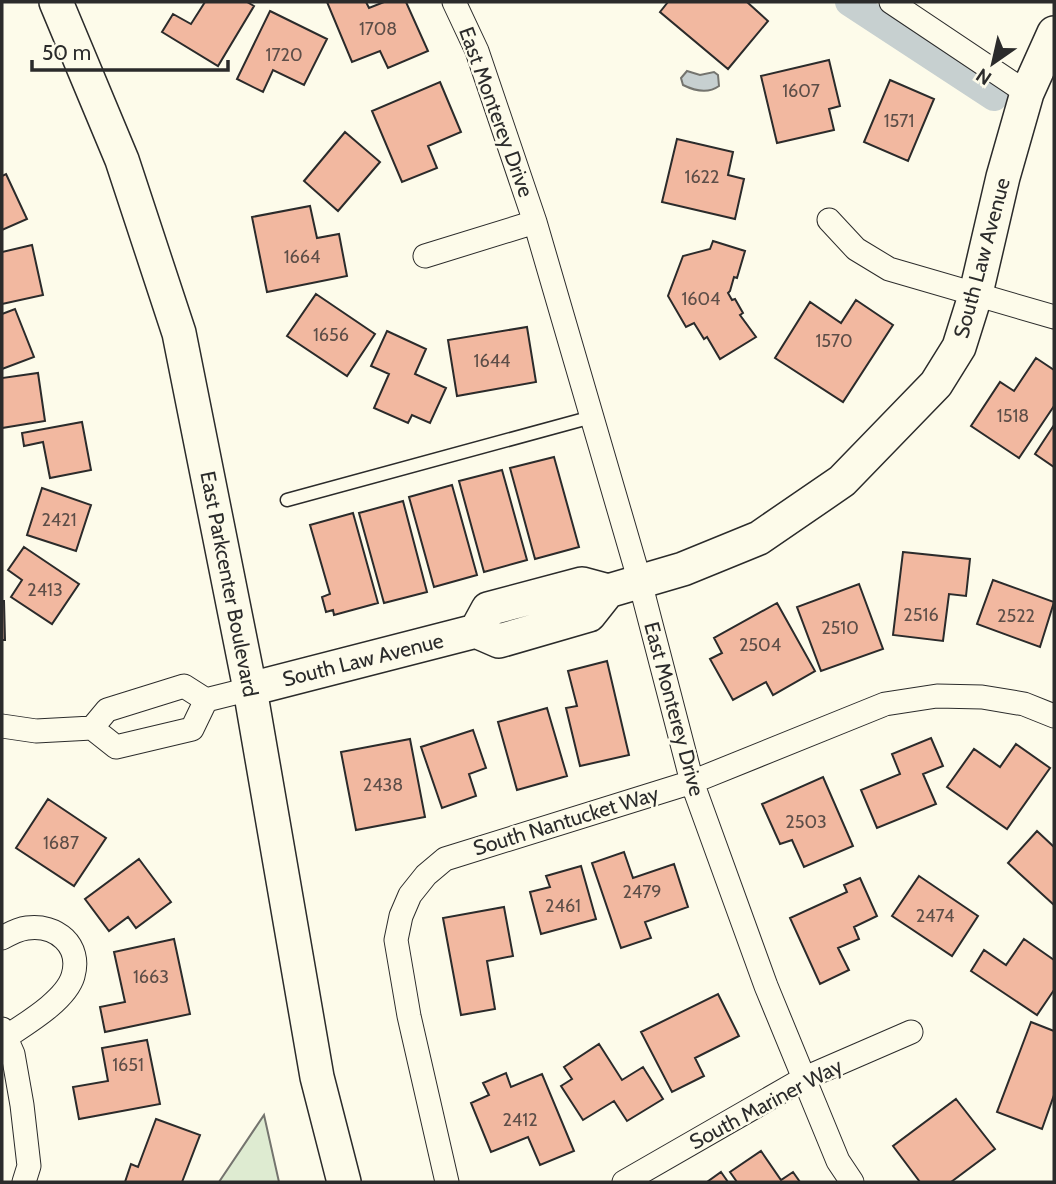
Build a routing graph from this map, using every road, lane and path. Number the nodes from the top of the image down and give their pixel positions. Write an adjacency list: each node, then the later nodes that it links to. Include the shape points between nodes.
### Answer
1 (56, 2): 14 (main road, East Parkcenter Boulevard, via 121,160 179,333)
2 (454, 2): 7 (street, East Monterey Drive, via 477,51)
3 (891, 2): 5 (street)
4 (1054, 33): 5 (main road, South Law Avenue)
5 (1027, 93): 9 (main road, South Law Avenue)
6 (829, 220): 9 (street, via 856,249 888,269)
7 (535, 222): 8 (street, East Monterey Drive); 11 (street, East Monterey Drive)
8 (425, 256)
9 (976, 293): 10 (street); 13 (main road, South Law Avenue, via 959,347 936,384 842,481 759,538)
10 (1054, 317)
11 (592, 417): 12 (lane); 13 (street, East Monterey Drive)
12 (287, 499)
13 (640, 582): 14 (main road, South Law Avenue, via 608,591 589,615 499,640 476,631); 19 (street, East Monterey Drive)
14 (250, 689): 15 (street); 25 (main road, East Parkcenter Boulevard, via 317,1077)
15 (206, 700): 18 (street, via 184,686 107,710); 18 (street, via 192,729 116,747)
16 (1054, 716): 19 (street, South Nantucket Way, via 1024,704 982,697 937,696 885,704)
17 (2, 726): 18 (street, via 36,731)
18 (92, 728)
19 (692, 782): 23 (street, East Monterey Drive, via 766,986); 26 (street, South Nantucket Way, via 445,859 410,895 396,940)
20 (2, 938): 22 (street, via 27,928 52,929 69,941 75,955 73,976 61,996)
21 (911, 1032): 23 (street, South Mariner Way)
22 (4, 1033): 24 (street, via 13,1054 22,1105 29,1166)
23 (805, 1078): 27 (street, South Mariner Way); 28 (street, East Monterey Drive, via 838,1161)
24 (24, 1182)
25 (344, 1182)
26 (447, 1182)
27 (624, 1182)
28 (852, 1182)

